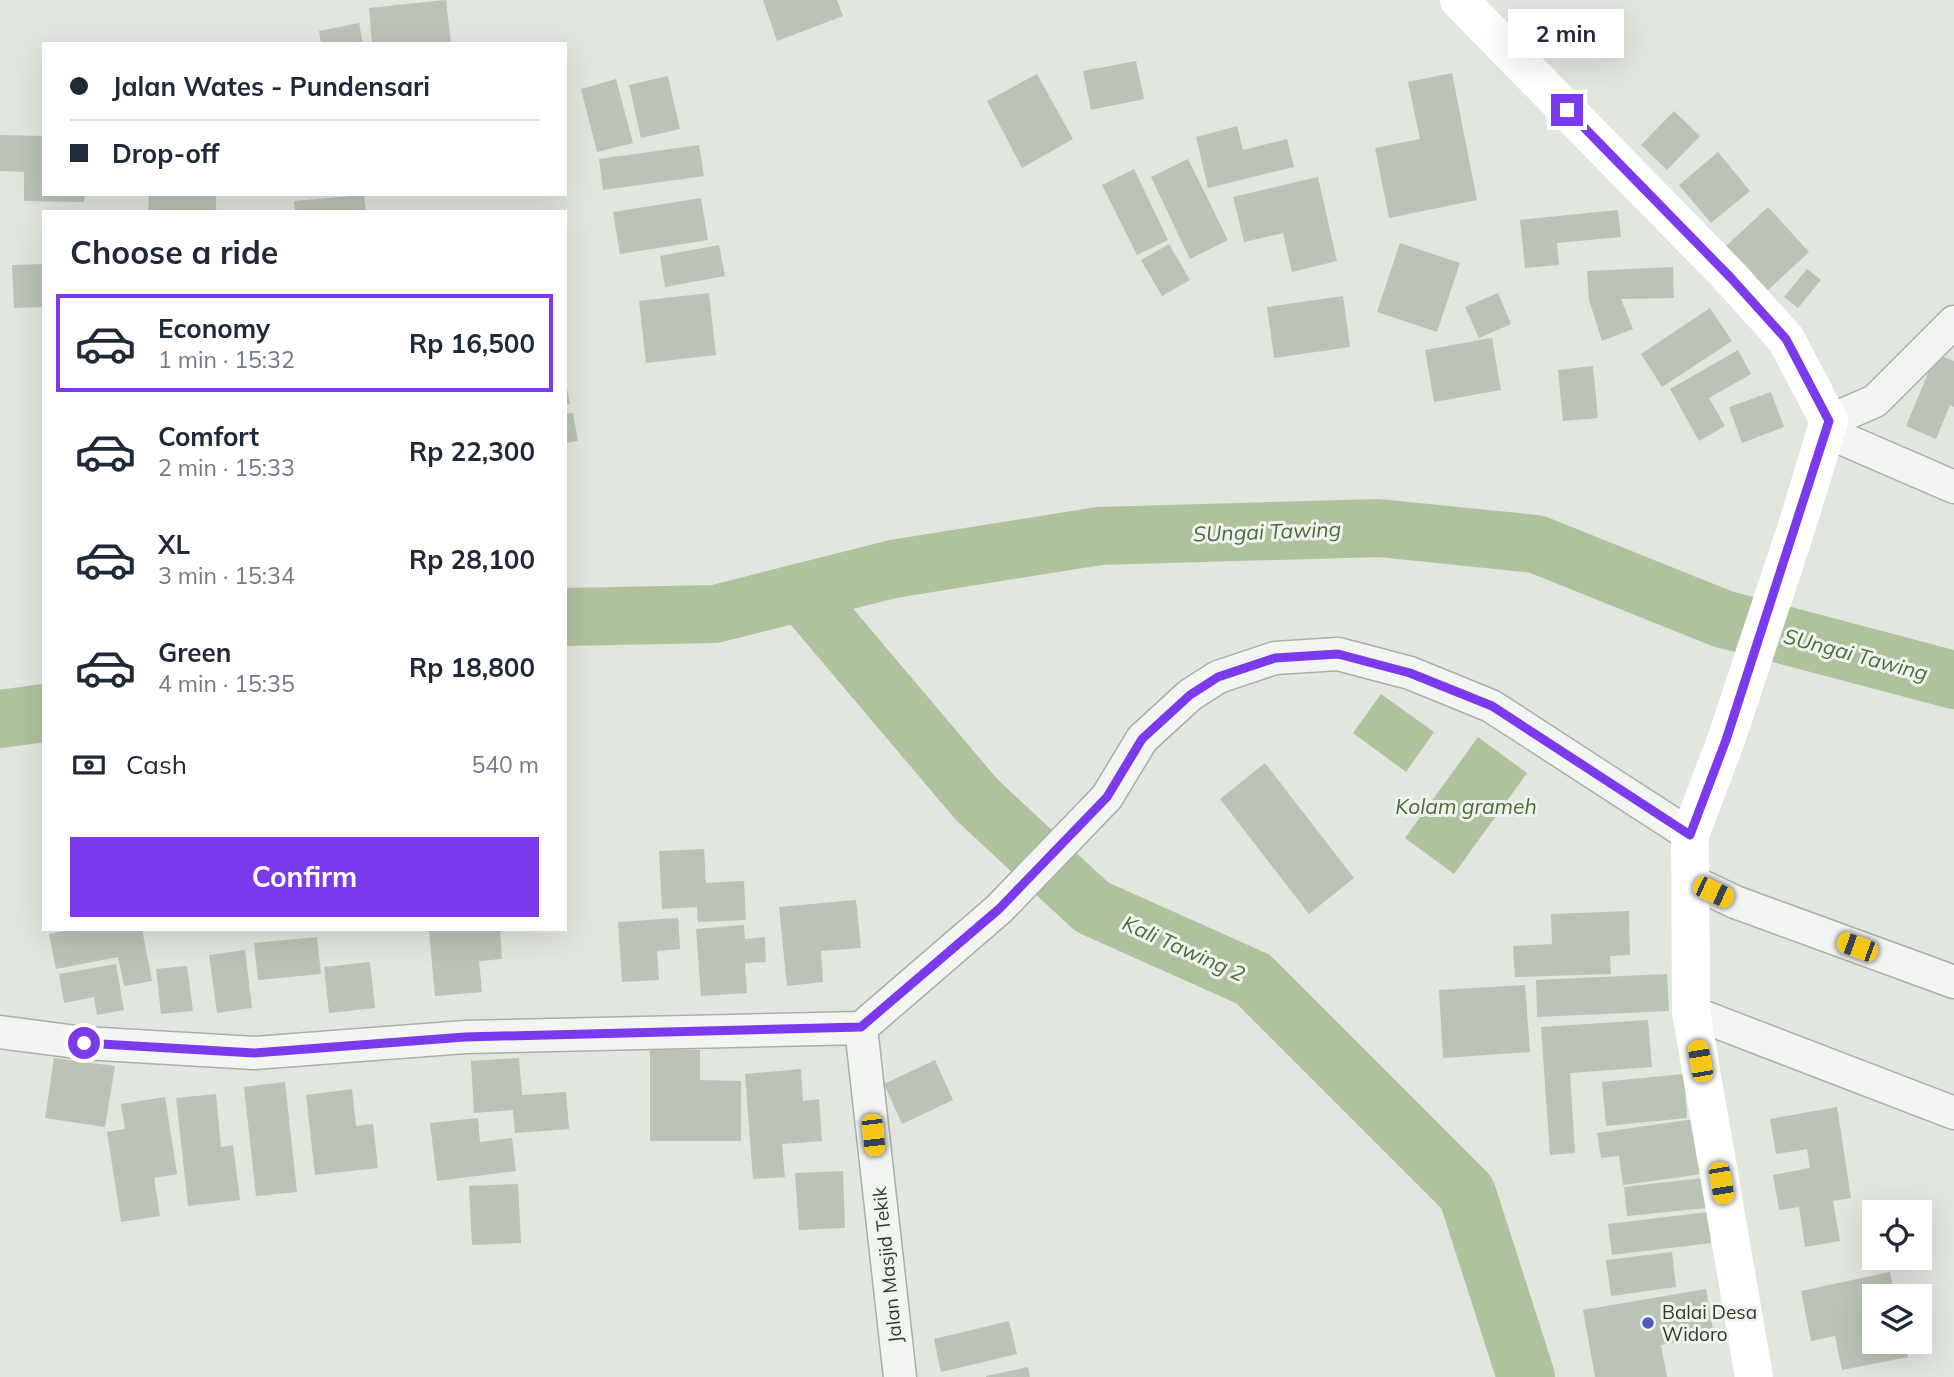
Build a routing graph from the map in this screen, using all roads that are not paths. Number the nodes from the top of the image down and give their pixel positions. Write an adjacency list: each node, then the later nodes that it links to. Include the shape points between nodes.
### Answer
1 (1460, 0): 3 (street, via 1786,339)
2 (1954, 322): 3 (street, via 1875,401)
3 (1828, 426): 4 (street); 5 (street, via 1726,740)
4 (1954, 487)
5 (1690, 835): 6 (street); 9 (street, via 1492,706 1410,673 1338,654 1275,658 1218,677 1190,695 1142,739 1107,797 999,909)
6 (1691, 881): 7 (street, via 1735,902); 8 (street)
7 (1954, 982)
8 (1691, 1012): 11 (street); 13 (street)
9 (861, 1027): 10 (street, via 465,1037 254,1053 84,1043); 12 (street, Jalan Masjid Tekik)
10 (0, 1032)
11 (1954, 1112)
12 (900, 1377)
13 (1754, 1377)

